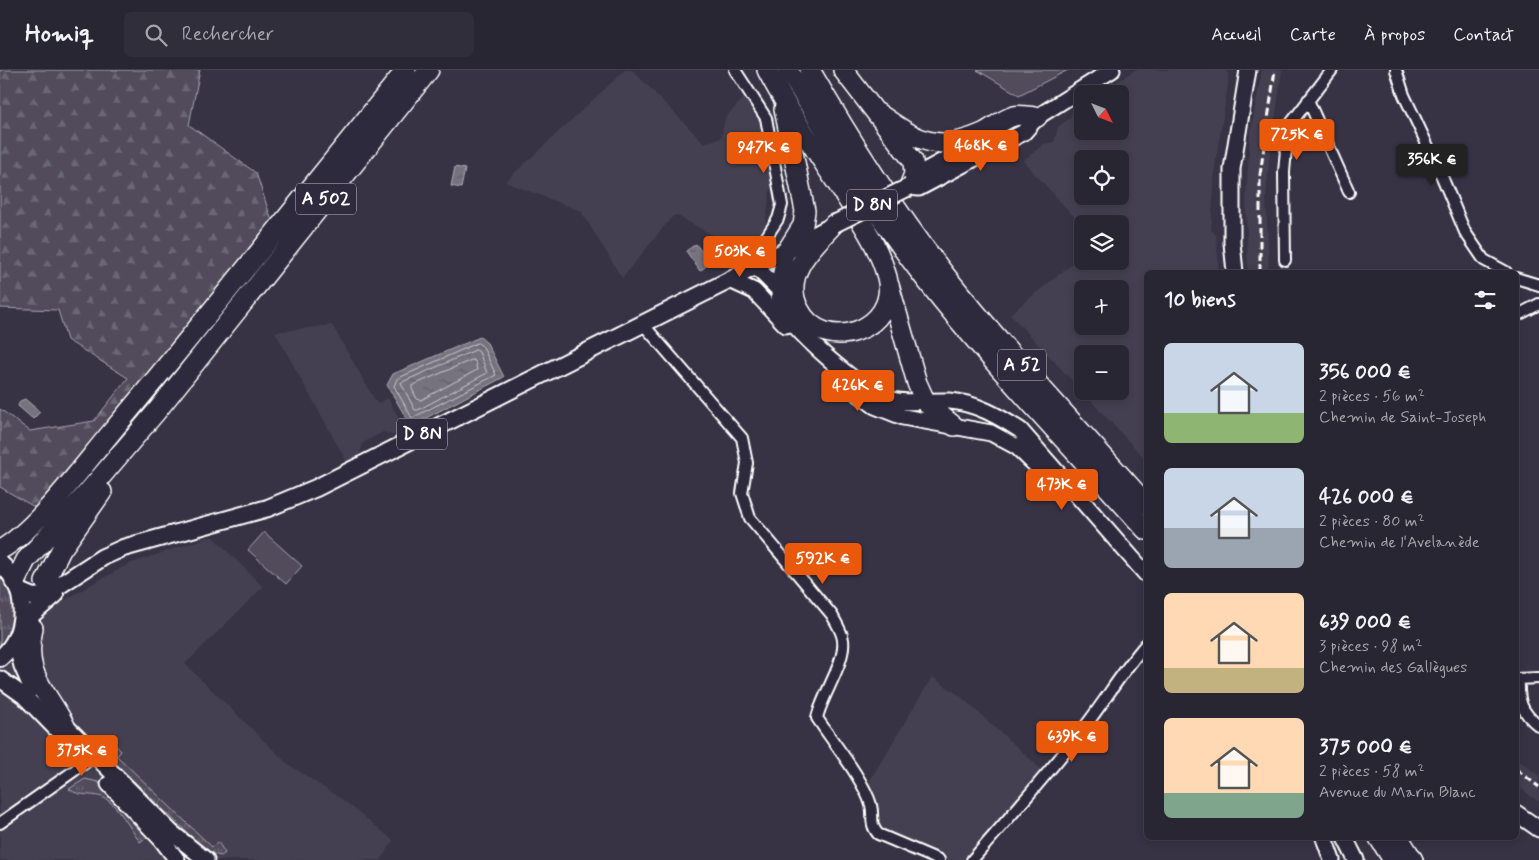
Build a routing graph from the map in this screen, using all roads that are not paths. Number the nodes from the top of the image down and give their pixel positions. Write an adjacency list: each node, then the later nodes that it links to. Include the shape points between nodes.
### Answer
1 (406, 70): 40 (highway, A 502, via 105,440 37,518 12,543)
2 (429, 70): 36 (highway, A 502)
3 (734, 70): 22 (street, via 766,118 782,205 778,218 752,258)
4 (767, 70): 13 (highway)
5 (788, 70): 39 (highway, A 52, via 856,182 923,276)
6 (810, 70): 38 (highway, A 52, via 844,129 945,274)
7 (843, 70): 15 (highway)
8 (1112, 70): 16 (main road, D 8N)
9 (1238, 70): 23 (main road, via 1225,169)
10 (1248, 70): 24 (main road, via 1232,169)
11 (1332, 70): 14 (street)
12 (1396, 70): 25 (street, via 1465,232 1484,260)
13 (782, 98): 20 (highway, via 804,211 803,225); 26 (highway, via 866,228)
14 (1308, 100): 18 (street); 21 (street, via 1288,127 1284,172)
15 (878, 113): 16 (highway, via 913,137 930,144 949,145 983,133 1014,116); 17 (highway, via 913,161 914,174)
16 (1037, 117): 17 (main road, D 8N, via 1017,121 917,175)
17 (909, 186): 19 (main road, D 8N, bridge)
18 (1349, 192)
19 (834, 224): 20 (main road, D 8N); 26 (highway, via 798,267 794,282 796,302 811,325 834,334 849,334 863,329 880,314 886,300)
20 (788, 249): 22 (main road, D 8N); 30 (main road)
21 (1285, 260)
22 (756, 266): 28 (main road, D 8N); 30 (main road); 31 (main road)
23 (1227, 270)
24 (1234, 270)
25 (1502, 270)
26 (887, 279): 35 (highway, via 917,383)
27 (1519, 279): 29 (street)
28 (730, 280): 31 (main road); 34 (main road, D 8N)
29 (1539, 285)
30 (778, 290): 35 (main road, via 782,306 793,322 850,379 886,399)
31 (754, 291): 37 (main road, via 842,381 875,406 903,416)
32 (1539, 304): 33 (street)
33 (1519, 314)
34 (642, 323): 42 (main road, D 8N, via 316,488 268,508 147,540); 66 (street, via 742,438 747,463 742,493 750,518 832,615 839,628 842,652 817,718 864,790 871,805 873,828 878,834)
35 (926, 403): 37 (highway); 41 (main road, via 950,401 971,405 989,411 1020,430)
36 (156, 412): 45 (highway, via 61,550); 46 (highway, A 502, via 26,560)
37 (954, 426): 41 (main road, via 991,434 1017,447)
38 (1144, 502)
39 (1144, 528)
40 (0, 550)
41 (1128, 554): 44 (main road)
42 (103, 557): 46 (main road, D 8N, via 43,596 33,597); 47 (main road, D 8N, via 45,602)
43 (0, 563): 46 (main road)
44 (1144, 572)
45 (45, 582)
46 (17, 586): 47 (main road)
47 (23, 631): 49 (main road); 54 (highway, via 30,645 30,663 36,678)
48 (1144, 646): 67 (street, via 1041,781)
49 (0, 658)
50 (1539, 678): 52 (street)
51 (0, 679): 56 (main road, via 24,696)
52 (1519, 679)
53 (1519, 701): 55 (street, via 1527,717)
54 (65, 726): 65 (main road, via 171,832)
55 (1539, 726)
56 (88, 761): 58 (street); 64 (main road, via 162,839)
57 (1519, 815): 59 (main road)
58 (0, 823)
59 (1539, 829)
60 (1325, 840): 68 (main road)
61 (1346, 840): 69 (main road)
62 (1380, 840): 70 (highway)
63 (1400, 840): 71 (highway)
64 (177, 860)
65 (206, 860)
66 (939, 860)
67 (972, 860)
68 (1332, 860)
69 (1356, 860)
70 (1393, 860)
71 (1413, 860)

